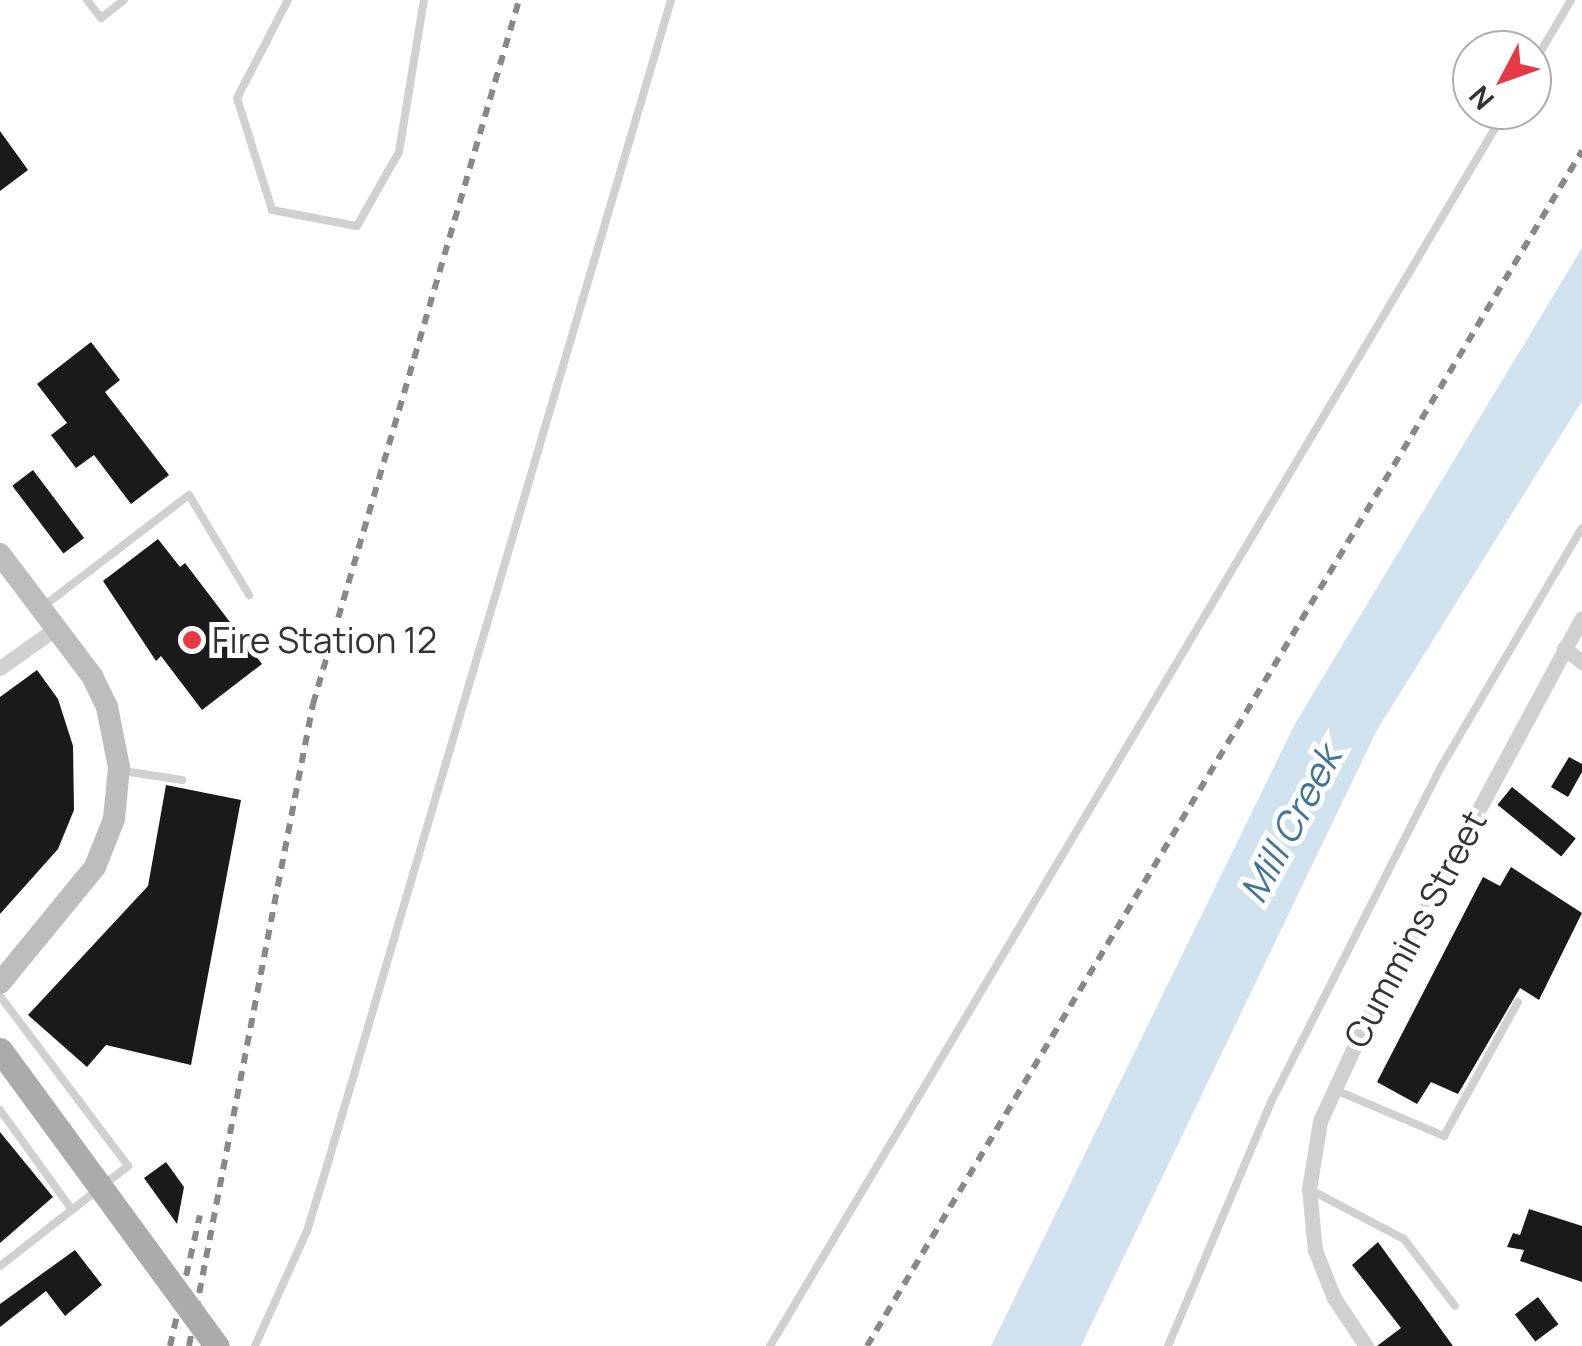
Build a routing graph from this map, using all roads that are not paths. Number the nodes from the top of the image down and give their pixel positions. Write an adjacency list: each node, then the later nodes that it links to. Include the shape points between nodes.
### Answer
1 (87, 0): 2 (lane, via 102,18)
2 (124, 0)
3 (288, 0): 4 (lane, via 237,98 272,210 357,226 399,152)
4 (424, 0)
5 (671, 0): 31 (lane, via 317,1198)
6 (1571, 0): 7 (lane)
7 (1552, 32)
8 (1494, 130): 32 (lane)
9 (1582, 528): 33 (lane, via 1441,767 1289,1067)
10 (0, 554): 12 (main road)
11 (249, 595): 12 (lane, via 189,495)
12 (42, 608): 14 (main road)
13 (1582, 618): 15 (street, Cummins Street)
14 (56, 628): 17 (street); 18 (main road, via 107,708)
15 (1564, 648): 16 (street); 24 (street, Cummins Street)
16 (1582, 662)
17 (0, 668)
18 (119, 770): 19 (lane); 20 (main road, via 114,818 95,867)
19 (182, 780)
20 (0, 983)
21 (0, 996): 27 (lane, via 128,1166)
22 (1518, 1002): 24 (lane, via 1444,1136)
23 (0, 1050): 30 (main road, bridge)
24 (1333, 1089): 26 (street, Cummins Street)
25 (0, 1110): 27 (lane)
26 (1309, 1189): 29 (lane, via 1404,1239); 34 (street, Cummins Street, via 1318,1258 1334,1298)
27 (72, 1210): 28 (lane)
28 (0, 1266)
29 (1455, 1306)
30 (217, 1346)
31 (255, 1346)
32 (770, 1346)
33 (1168, 1346)
34 (1366, 1346)

